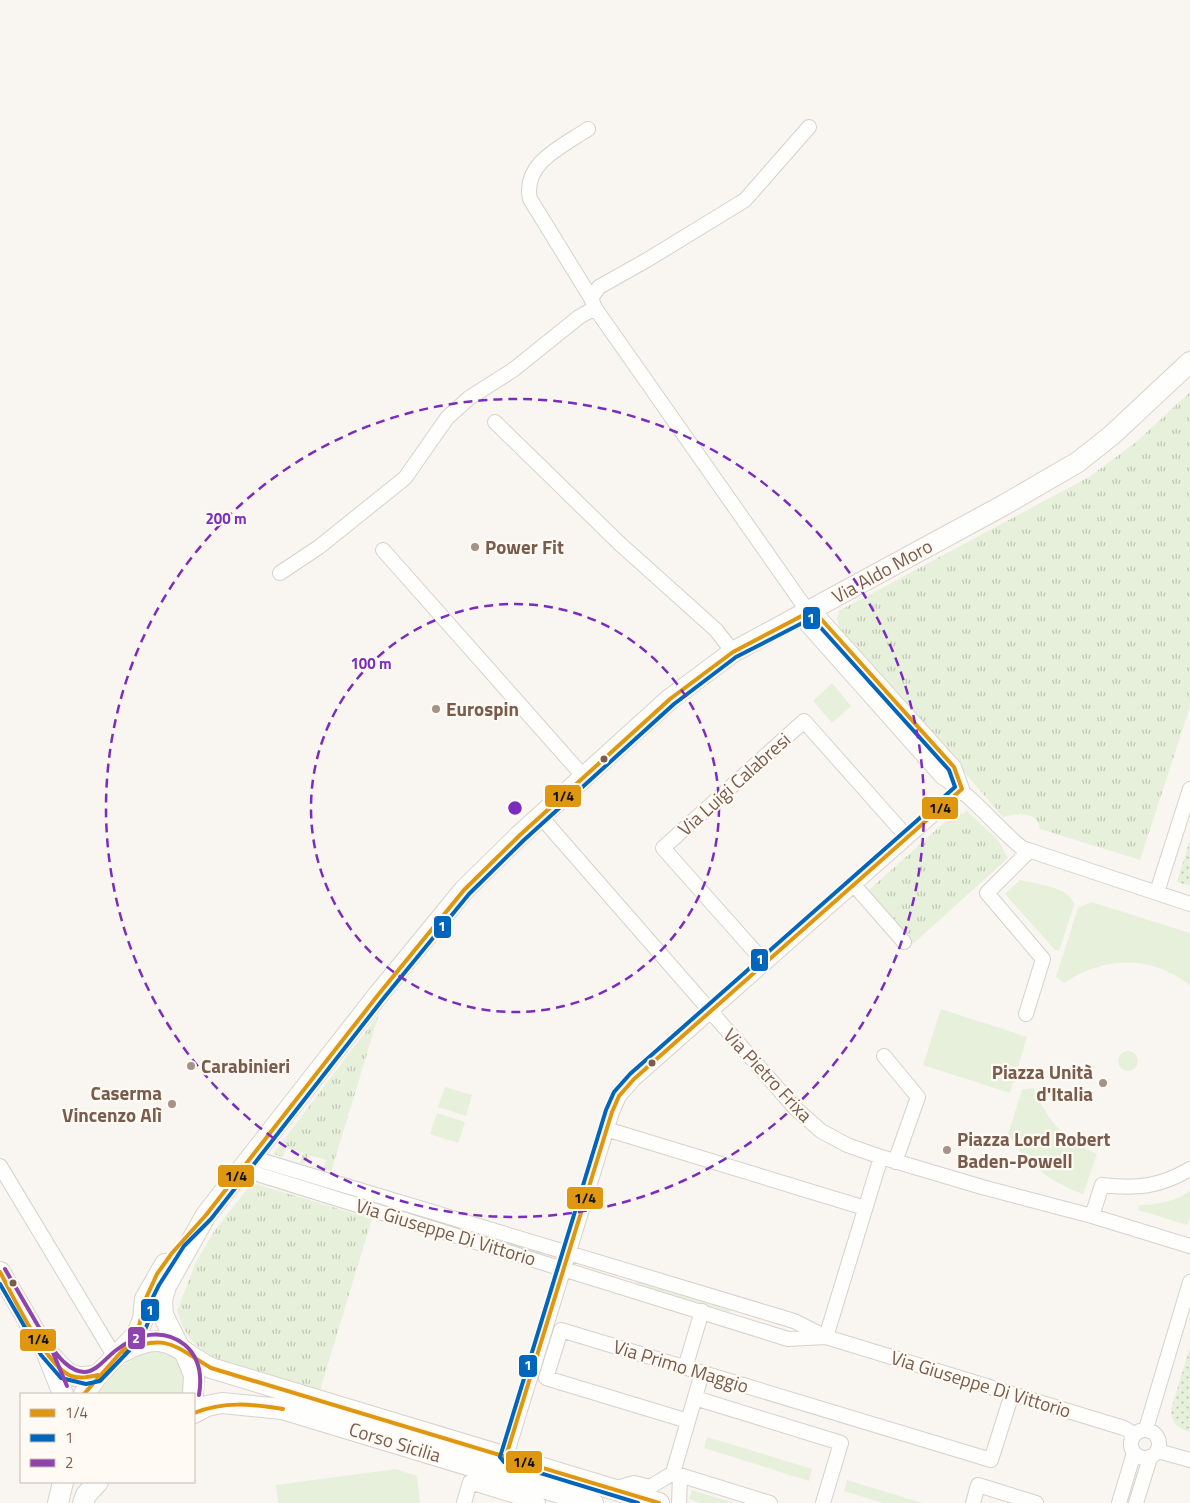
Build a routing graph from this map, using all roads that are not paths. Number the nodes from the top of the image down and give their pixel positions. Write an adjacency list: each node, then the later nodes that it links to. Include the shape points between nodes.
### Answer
1 (809, 127): 3 (street, via 745,200 599,287)
2 (588, 129): 3 (street, via 537,163 527,188 530,200)
3 (593, 303): 7 (street, via 512,370 469,398 447,418 405,478 319,547); 8 (street)
4 (1190, 362): 8 (main road, Via Aldo Moro, via 1112,435 1078,462)
5 (494, 422): 9 (street, via 619,543 716,630)
6 (383, 550): 10 (street)
7 (280, 573)
8 (807, 613): 9 (main road, Via Aldo Moro); 11 (street, via 942,777)
9 (734, 652): 10 (main road, Via Aldo Moro, via 670,699)
10 (584, 777): 13 (main road, Via Aldo Moro)
11 (962, 789): 14 (street); 15 (street, via 1006,836)
12 (1190, 789): 17 (street)
13 (541, 817): 21 (street, Via Pietro Frixa); 27 (main road, Via Aldo Moro, via 464,890)
14 (907, 837): 16 (street); 20 (street, Via Luigi Calabresi, via 804,721 663,848)
15 (1029, 851): 17 (street); 22 (street, via 987,893 1043,959)
16 (854, 885): 19 (street); 20 (street)
17 (1157, 892): 18 (street)
18 (1190, 904)
19 (904, 942)
20 (765, 963): 21 (street)
21 (710, 1012): 24 (street, via 634,1079 619,1096); 25 (street, Via Pietro Frixa, via 794,1108 821,1130 847,1145)
22 (1026, 1014)
23 (884, 1056): 26 (street, via 918,1097)
24 (606, 1129): 30 (street); 34 (street)
25 (881, 1157): 26 (street, Via Pietro Frixa); 30 (street)
26 (895, 1162): 32 (street, Via Pietro Frixa)
27 (246, 1163): 31 (main road, Via Aldo Moro); 34 (street, Via Giuseppe Di Vittorio); 35 (street, Via Giuseppe Di Vittorio)
28 (0, 1166): 42 (street)
29 (1190, 1169): 32 (street, via 1175,1178 1131,1189 1102,1185)
30 (865, 1208): 39 (street)
31 (206, 1215): 40 (main road, via 166,1286 162,1300 163,1315); 42 (main road, via 179,1242 145,1299 138,1334)
32 (1092, 1216): 33 (street, Via Pietro Frixa)
33 (1190, 1246)
34 (568, 1252): 35 (street); 39 (street, Via Giuseppe Di Vittorio, via 794,1321)
35 (564, 1269): 38 (street, Via Giuseppe Di Vittorio); 56 (street)
36 (0, 1272): 41 (main road)
37 (1190, 1282): 53 (street)
38 (702, 1311): 39 (street, Via Giuseppe Di Vittorio, via 788,1338); 43 (street)
39 (826, 1337): 49 (street, Via Giuseppe Di Vittorio)
40 (181, 1348): 42 (main road, via 158,1341 145,1342); 48 (main road, via 194,1375); 56 (main road, Corso Sicilia, via 211,1368)
41 (46, 1351): 45 (main road, via 65,1374 87,1378); 46 (main road)
42 (119, 1354): 45 (main road)
43 (685, 1368): 44 (street, Via Primo Maggio); 52 (street, Via Primo Maggio, via 561,1330 546,1378)
44 (702, 1373): 49 (street, Via Primo Maggio, via 991,1460); 50 (street)
45 (98, 1375): 47 (main road)
46 (64, 1393)
47 (85, 1393)
48 (193, 1393)
49 (1012, 1394): 53 (street, Via Giuseppe Di Vittorio)
50 (695, 1398): 52 (street); 71 (street, Via Primo Maggio, via 841,1443)
51 (195, 1412): 62 (main road, Corso Sicilia, via 222,1403 282,1409)
52 (688, 1421): 58 (street)
53 (1140, 1432): 54 (street, via 1131,1442); 55 (street, via 1154,1432 1159,1438)
54 (1134, 1453): 55 (street, via 1144,1458); 74 (street)
55 (1154, 1454): 57 (street); 75 (street)
56 (506, 1456): 61 (main road, Corso Sicilia)
57 (1190, 1460)
58 (676, 1474): 61 (street, via 650,1488 634,1483); 69 (street); 70 (street)
59 (63, 1483): 64 (main road)
60 (97, 1483): 65 (main road)
61 (612, 1489): 68 (main road, Corso Sicilia)
62 (556, 1491): 63 (street); 67 (main road, Corso Sicilia)
63 (533, 1501): 66 (street, via 470,1482)
64 (58, 1503)
65 (83, 1503)
66 (464, 1503)
67 (593, 1503)
68 (659, 1503)
69 (679, 1503)
70 (770, 1503)
71 (823, 1503)
72 (973, 1503): 73 (street, via 978,1485)
73 (1036, 1503)
74 (1119, 1503)
75 (1136, 1503)

